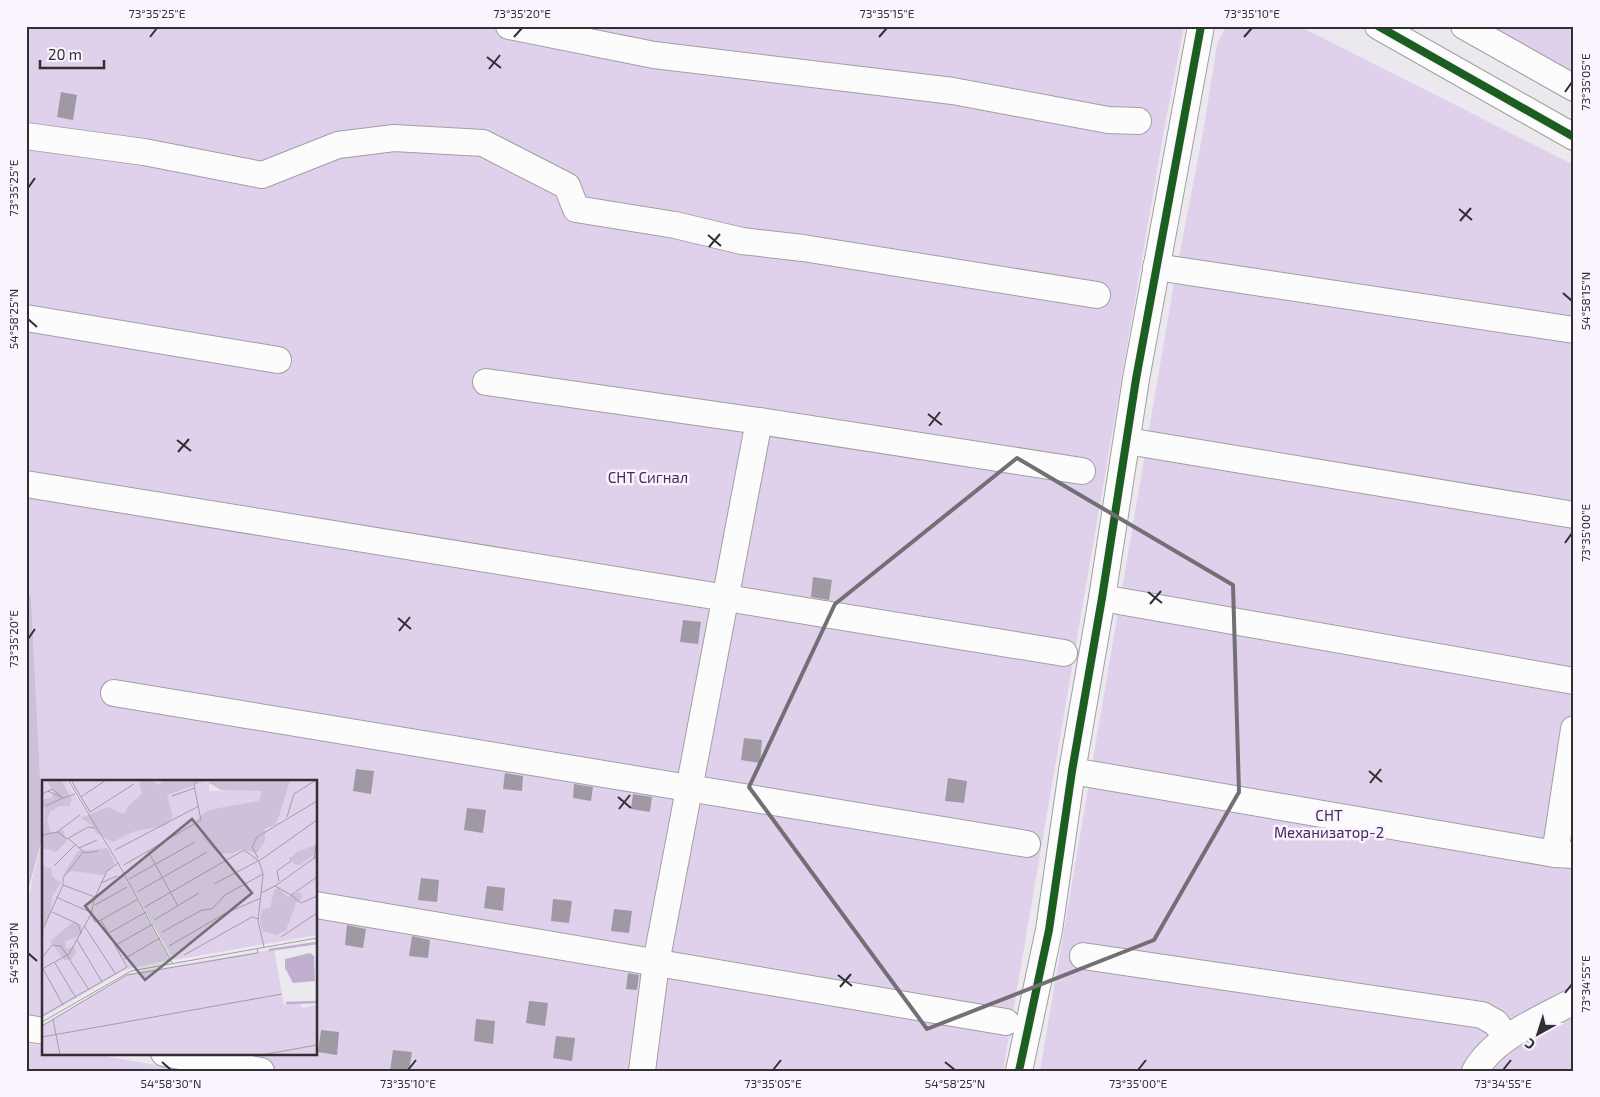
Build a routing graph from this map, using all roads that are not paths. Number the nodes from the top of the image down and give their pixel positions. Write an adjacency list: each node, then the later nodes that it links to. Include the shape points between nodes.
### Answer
1 (509, 26): 6 (street, via 654,55 953,91 1108,120)
2 (1201, 26): 9 (street)
3 (1378, 26): 8 (street)
4 (1464, 26): 5 (street)
5 (1574, 88)
6 (1138, 121)
7 (26, 136): 10 (street, via 144,152 262,175 338,145 394,138 484,142 567,186 576,209 675,225 742,241)
8 (1574, 137)
9 (1156, 267): 12 (street); 16 (street)
10 (1097, 295)
11 (26, 318): 13 (street)
12 (1574, 330)
13 (278, 360)
14 (486, 382): 15 (street)
15 (759, 421): 17 (street); 20 (street)
16 (1127, 441): 19 (street); 21 (street)
17 (1082, 472)
18 (26, 484): 20 (street)
19 (1574, 515)
20 (725, 598): 22 (street); 27 (street)
21 (1102, 598): 23 (street); 26 (street)
22 (1064, 653)
23 (1574, 681)
24 (114, 693): 27 (street)
25 (1574, 729): 29 (street)
26 (1072, 771): 29 (street); 41 (street, via 1049,930)
27 (688, 788): 28 (street); 32 (street)
28 (1027, 844)
29 (1564, 855)
30 (318, 905): 32 (street)
31 (1083, 956): 37 (street, via 1482,1015 1496,1023)
32 (656, 963): 34 (street); 40 (street)
33 (1574, 1001): 37 (street)
34 (1006, 1022)
35 (26, 1028): 36 (street)
36 (42, 1031)
37 (1507, 1038): 42 (street, via 1482,1058)
38 (169, 1054): 39 (street)
39 (261, 1071)
40 (642, 1071)
41 (1019, 1071)
42 (1475, 1071)

